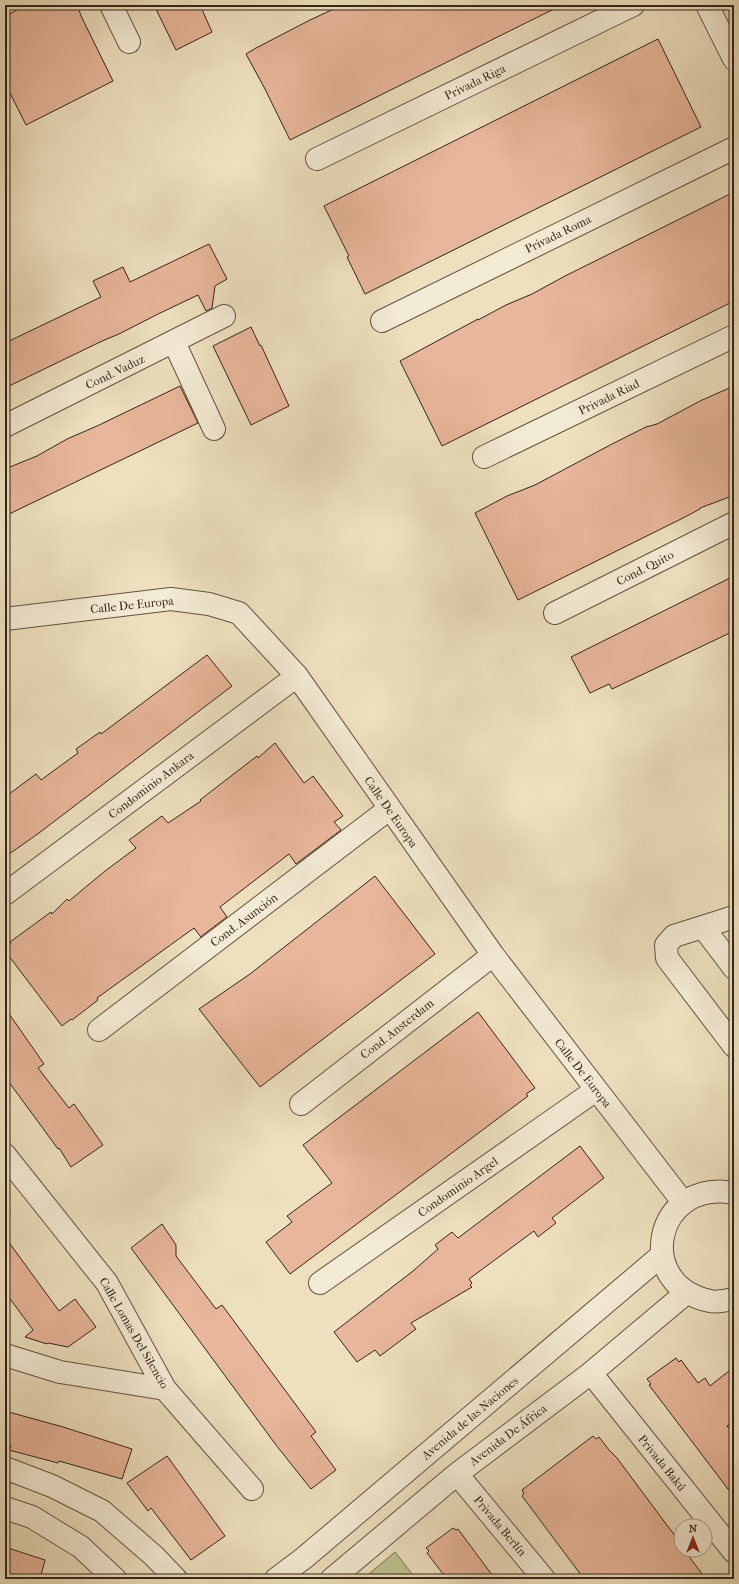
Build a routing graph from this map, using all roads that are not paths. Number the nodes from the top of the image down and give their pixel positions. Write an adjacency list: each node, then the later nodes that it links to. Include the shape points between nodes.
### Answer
1 (111, 5): 4 (street)
2 (633, 5): 7 (street, Privada Riga)
3 (707, 5): 5 (street)
4 (129, 42)
5 (734, 59)
6 (734, 148): 9 (street, Privada Roma)
7 (317, 158)
8 (224, 316): 11 (street, Cond. Vaduz)
9 (382, 321)
10 (734, 336): 14 (street, Privada Riad)
11 (174, 342): 12 (street, Cond. Vaduz); 13 (street)
12 (5, 426)
13 (214, 429)
14 (484, 457)
15 (734, 523): 16 (street, Cond. Quito)
16 (555, 613)
17 (5, 619): 18 (street, Calle De Europa, via 170,599 209,604 239,613)
18 (297, 676): 19 (street, Calle De Europa); 20 (street, Condominio Ankara)
19 (389, 809): 23 (street, Calle De Europa); 25 (street, Cond. Asunción)
20 (5, 894)
21 (734, 917): 22 (street)
22 (703, 927): 24 (street); 26 (street, via 674,936 666,945 667,958)
23 (493, 955): 27 (street, Calle De Europa); 28 (street, Cond. Ansterdam)
24 (734, 968)
25 (99, 1030)
26 (734, 1046)
27 (596, 1090): 31 (street, Calle De Europa); 33 (street, Condominio Argel)
28 (301, 1104)
29 (5, 1155): 38 (street, Calle Lomas Del Silencio, via 107,1283)
30 (734, 1193): 31 (street, via 716,1190 698,1193)
31 (683, 1202): 32 (street, via 670,1217 662,1235)
32 (662, 1255): 34 (street, via 670,1276); 46 (street, Avenida de las Naciones)
33 (320, 1283)
34 (686, 1293): 35 (street, via 711,1302); 37 (street, Avenida De África)
35 (734, 1299)
36 (5, 1355): 38 (street, via 60,1372)
37 (591, 1373): 40 (street, Avenida De África); 43 (street, Privada Bakú)
38 (165, 1389): 41 (street, Calle Lomas Del Silencio)
39 (5, 1468): 45 (street, via 52,1486 102,1511 154,1556)
40 (457, 1474): 47 (street, Avenida De África); 48 (street, Privada Berlín)
41 (252, 1489)
42 (5, 1508): 44 (street, via 32,1517 81,1547)
43 (734, 1552)
44 (115, 1579)
45 (176, 1579)
46 (276, 1579)
47 (332, 1579)
48 (544, 1579)

